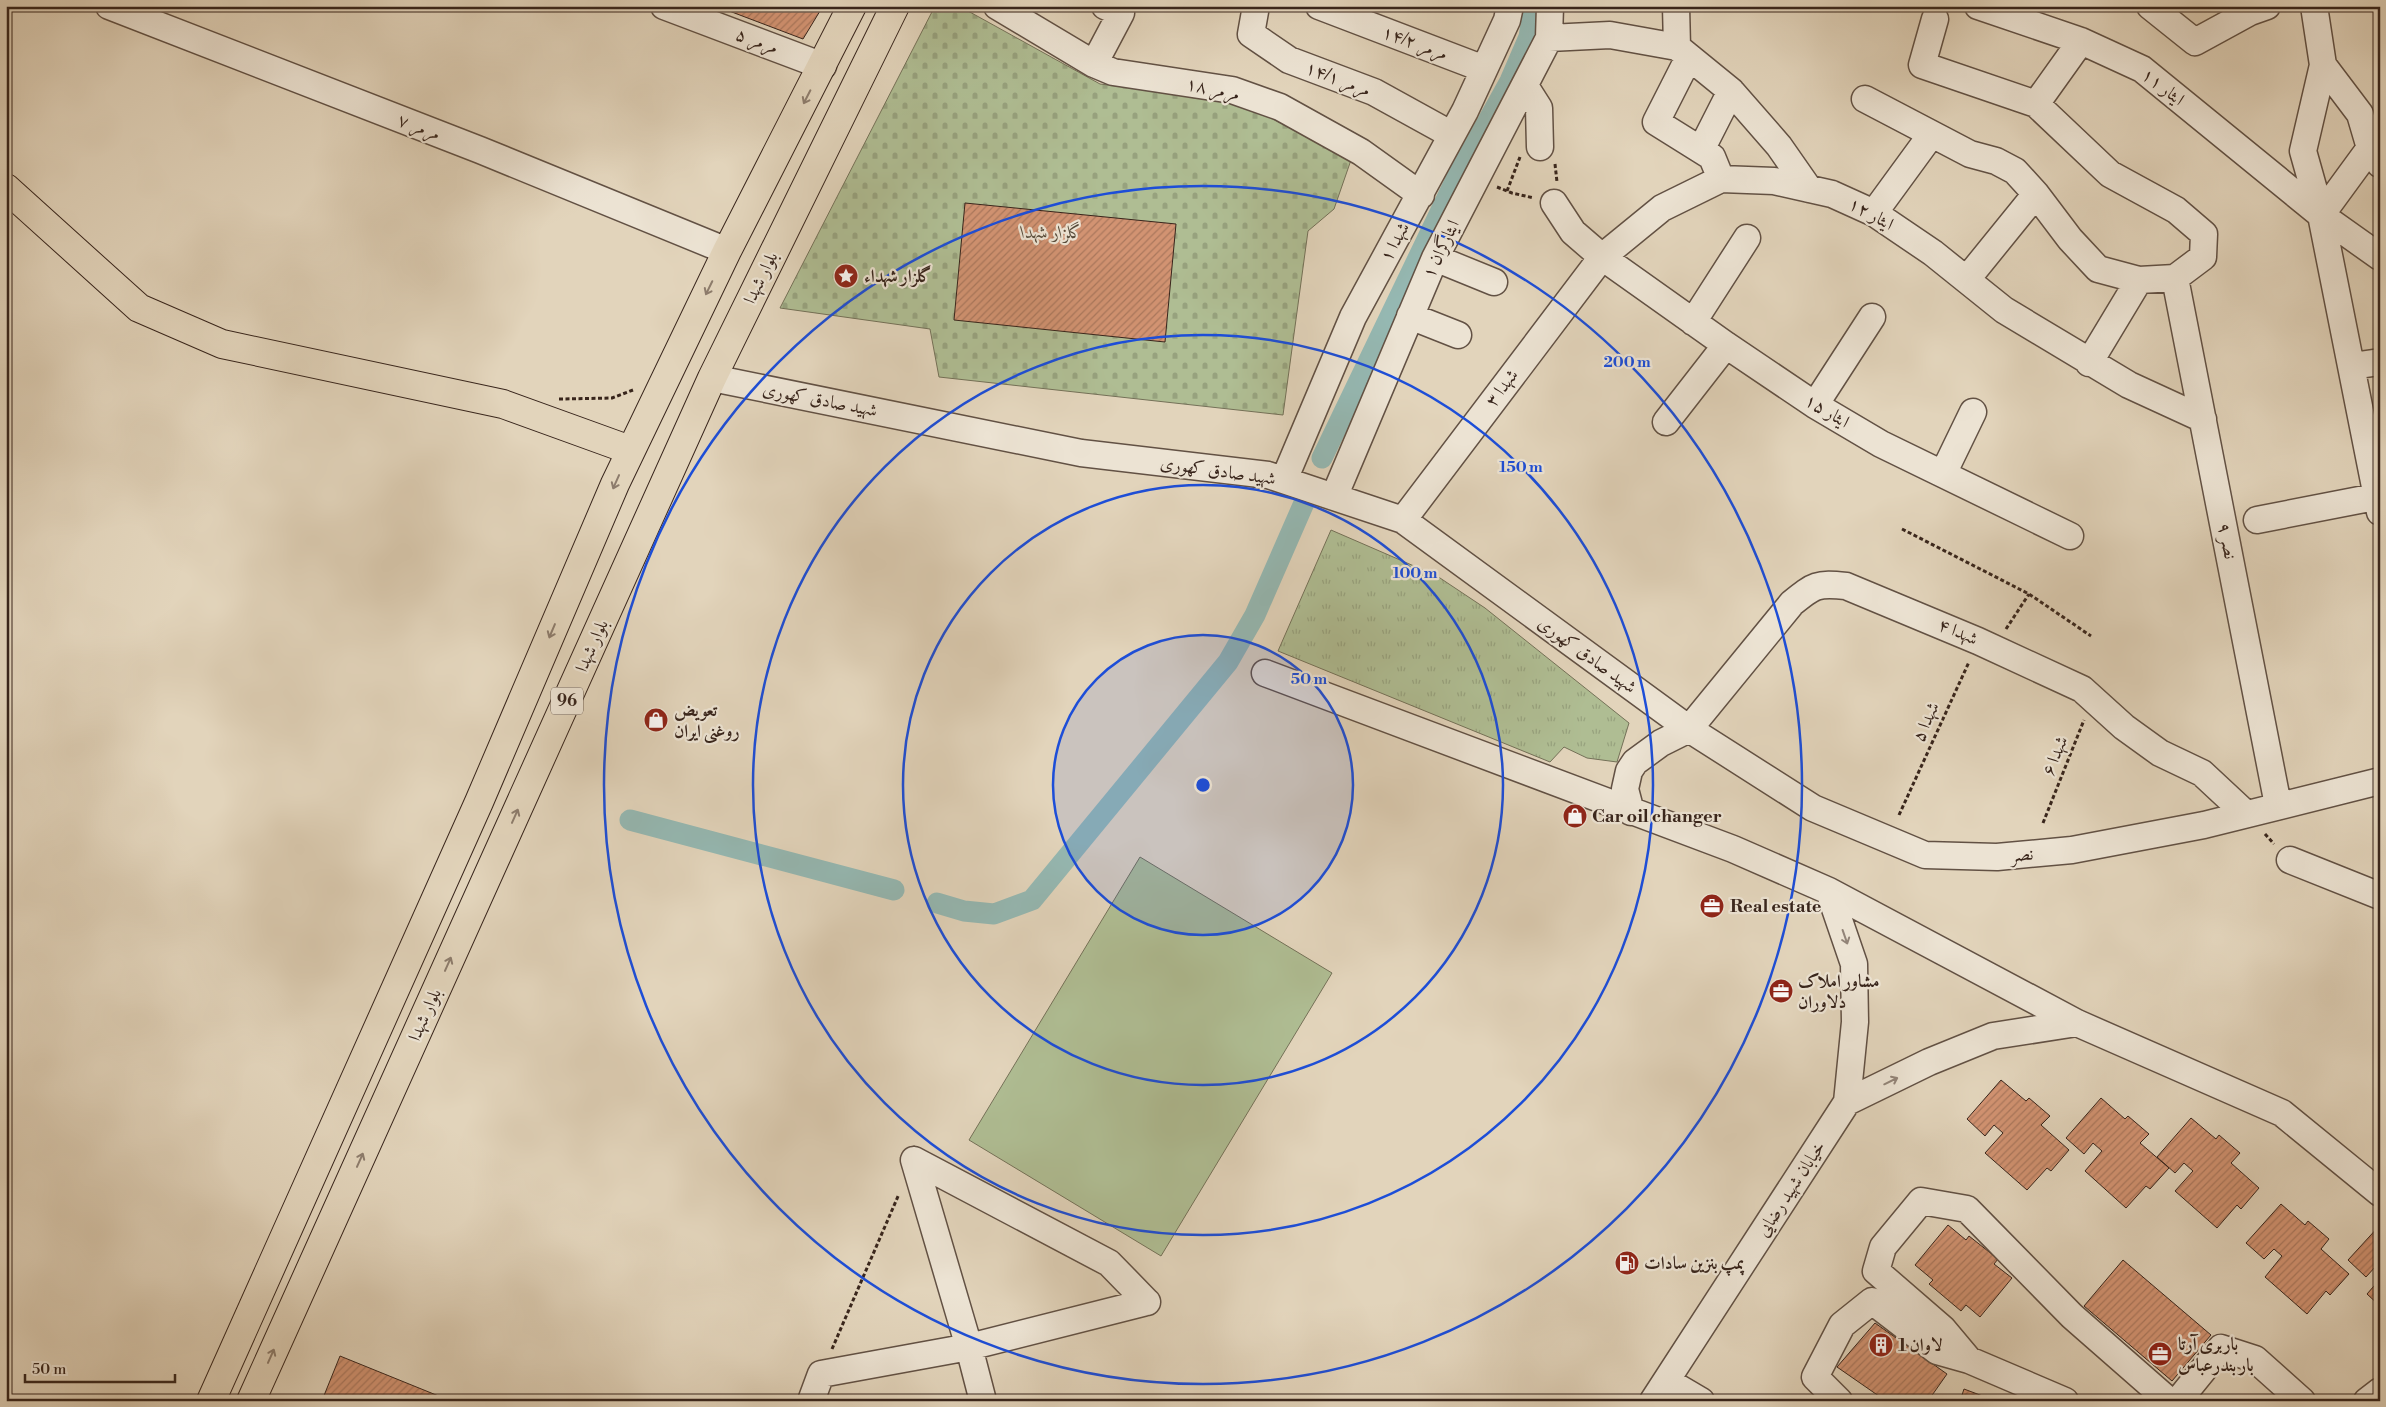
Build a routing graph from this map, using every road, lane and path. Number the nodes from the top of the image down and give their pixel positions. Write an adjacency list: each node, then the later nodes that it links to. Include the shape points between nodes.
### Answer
1 (109, 6): 43 (street, مرمر ۷, via 480,150)
2 (664, 6): 22 (street, مرمر ۵)
3 (852, 6): 22 (main road, 96)
4 (895, 6): 59 (main road, بلوار شهدا / 96)
5 (997, 6): 20 (street, مرمر ۱۸)
6 (1105, 6): 20 (street, via 1121,13)
7 (1256, 6): 28 (street, مرمر ۱۴/۱, via 1251,34 1289,60 1374,92)
8 (1319, 6): 23 (street, مرمر ۱۴/۲)
9 (1510, 6): 23 (street, شهدا ۱, via 1508,20)
10 (1550, 6): 17 (street, ایثارگران ۱)
11 (1676, 6): 19 (street)
12 (1978, 6): 18 (street, ایثار ۱۱)
13 (2150, 6): 14 (street, via 2195,42)
14 (2267, 6)
15 (2314, 6): 21 (street)
16 (1935, 19): 27 (street, via 1922,65)
17 (1550, 38): 19 (street, via 1610,35); 24 (street, ایثارگران ۱)
18 (2081, 41): 27 (street); 41 (street, ایثار ۱۱, via 2142,69)
19 (1683, 52): 25 (street); 31 (street, via 1656,122)
20 (1094, 64): 38 (street, مرمر ۱۸, via 1113,72 1232,90 1280,107 1361,152)
21 (2323, 65): 32 (street, via 2360,114); 41 (street, via 2303,151)
22 (823, 66): 43 (main road, 96, one-way to 43)
23 (1484, 69): 28 (street, شهدا ۱)
24 (1525, 86): 30 (street, via 1539,108); 33 (street, ایثارگران ۱)
25 (1731, 92): 31 (street); 36 (street, via 1779,146)
26 (1865, 99): 29 (street)
27 (2036, 104): 48 (street, via 2110,174 2176,210 2204,234 2203,257)
28 (1452, 135): 38 (street, شهدا ۱)
29 (1931, 135): 37 (street, via 2014,171); 40 (street)
30 (1540, 147)
31 (1701, 150): 34 (street, via 1712,158)
32 (2375, 156): 41 (street)
33 (1477, 178): 39 (path, via 1512,193); 45 (street, ایثارگران ۱)
34 (1721, 180): 36 (street, ایثار ۱۲, via 1774,181); 44 (street, شهدا ۳, via 1662,208)
35 (6, 188): 66 (main road, via 139,308 222,344 503,404)
36 (1809, 189): 40 (street, ایثار ۱۲, via 1832,194)
37 (2036, 194): 47 (street); 49 (street, via 2098,269)
38 (1421, 195): 68 (street, شهدا ۱, via 1353,318)
39 (1554, 203): 44 (street, ایثار ۱۵, via 1573,232)
40 (1874, 213): 47 (street, ایثار ۱۲)
41 (2321, 215): 46 (street, ایثار ۱۱); 58 (street)
42 (1747, 238): 53 (street)
43 (727, 251): 66 (main road, 96, one-way to 66)
44 (1602, 257): 53 (street, ایثار ۱۵); 71 (street, شهدا ۳)
45 (1435, 258): 50 (street); 51 (street, ایثارگران ۱)
46 (2380, 258)
47 (1967, 278): 57 (street, ایثار ۱۲, via 2004,310)
48 (2175, 278): 49 (street); 64 (street, نصر ۹)
49 (2139, 280): 57 (street)
50 (1494, 282)
51 (1410, 316): 54 (street); 69 (street, ایثارگران ۱)
52 (1872, 317): 62 (street)
53 (1694, 322): 55 (street, ایثار ۱۵)
54 (1458, 335)
55 (1726, 345): 62 (street, ایثار ۱۵); 65 (street)
56 (2380, 362): 58 (street)
57 (2089, 363): 64 (street, ایثار ۱۲)
58 (2352, 366): 70 (street)
59 (712, 378): 68 (street, شهید صادق کهوری, via 1081,453 1268,475); 93 (main road, بلوار شهدا / 96, one-way to 59)
60 (635, 389): 61 (path, via 612,398)
61 (551, 400)
62 (1815, 405): 67 (street, ایثار ۱۵, via 1881,444)
63 (1973, 412): 67 (street)
64 (2203, 418): 82 (street, نصر ۹)
65 (1666, 422)
66 (630, 450): 92 (main road, 96, one-way to 92, via 479,802)
67 (1944, 474): 74 (street, ایثار ۱۵)
68 (1284, 480): 69 (street, شهید صادق کهوری)
69 (1334, 497): 71 (street, شهید صادق کهوری)
70 (2379, 501): 72 (street)
71 (1403, 520): 80 (street, شهید صادق کهوری)
72 (2256, 520)
73 (1902, 529): 75 (path)
74 (2070, 536)
75 (2029, 594): 76 (path); 77 (path, شهدا ۵)
76 (2091, 636)
77 (1986, 644): 79 (street, شهدا ۴, via 2082,689); 80 (street, شهدا ۴, via 1846,586 1812,586 1792,602); 85 (path, شهدا ۵)
78 (1265, 673): 83 (street)
79 (2092, 699): 84 (street, شهدا ۴, via 2160,753 2202,773); 86 (path, شهدا ۶)
80 (1689, 729): 83 (street, via 1661,743 1635,762 1625,789); 84 (street, نصر, via 1813,808 1925,855 1997,857 2072,850)
81 (2380, 781): 82 (street, نصر)
82 (2278, 805): 84 (street, نصر)
83 (1631, 812): 88 (street, via 1733,849)
84 (2246, 814): 87 (path)
85 (1899, 815)
86 (2043, 823)
87 (2290, 860): 89 (street)
88 (1829, 891): 90 (street); 91 (street, خیابان شهید رضایی, one-way to 91, via 1854,964 1855,1022)
89 (2380, 896)
90 (2077, 1023): 91 (street, one-way to 90, via 1928,1062 1993,1036); 96 (street, via 2282,1113)
91 (1847, 1102): 101 (street, خیابان شهید رضایی)
92 (341, 1109): 93 (main road, via 352,1121 366,1124); 95 (main road, 96)
93 (378, 1120): 97 (main road, بلوار شهدا / 96, one-way to 93)
94 (914, 1160): 98 (street); 98 (street, via 1109,1263 1147,1302); 100 (path)
95 (306, 1188): 97 (main road, via 318,1184 325,1186 335,1192); 103 (main road, 96)
96 (2380, 1194)
97 (341, 1203): 104 (main road, بلوار شهدا / 96, one-way to 97)
98 (969, 1346): 100 (street); 106 (street)
99 (1969, 1360): 108 (street, via 1936,1351 1872,1301 1842,1325 1815,1377); 109 (street); 110 (street, via 1943,1329 1876,1271 1882,1247 1921,1201 1967,1209 2072,1316)
100 (821, 1374): 105 (street)
101 (1660, 1391): 107 (street)
102 (2380, 1391): 113 (street)
103 (211, 1401)
104 (251, 1401)
105 (811, 1401)
106 (983, 1401)
107 (1701, 1401)
108 (1839, 1401)
109 (2065, 1401)
110 (2169, 1401)
111 (2178, 1401): 112 (street, via 2221,1348 2256,1359)
112 (2302, 1401)
113 (2367, 1401)

